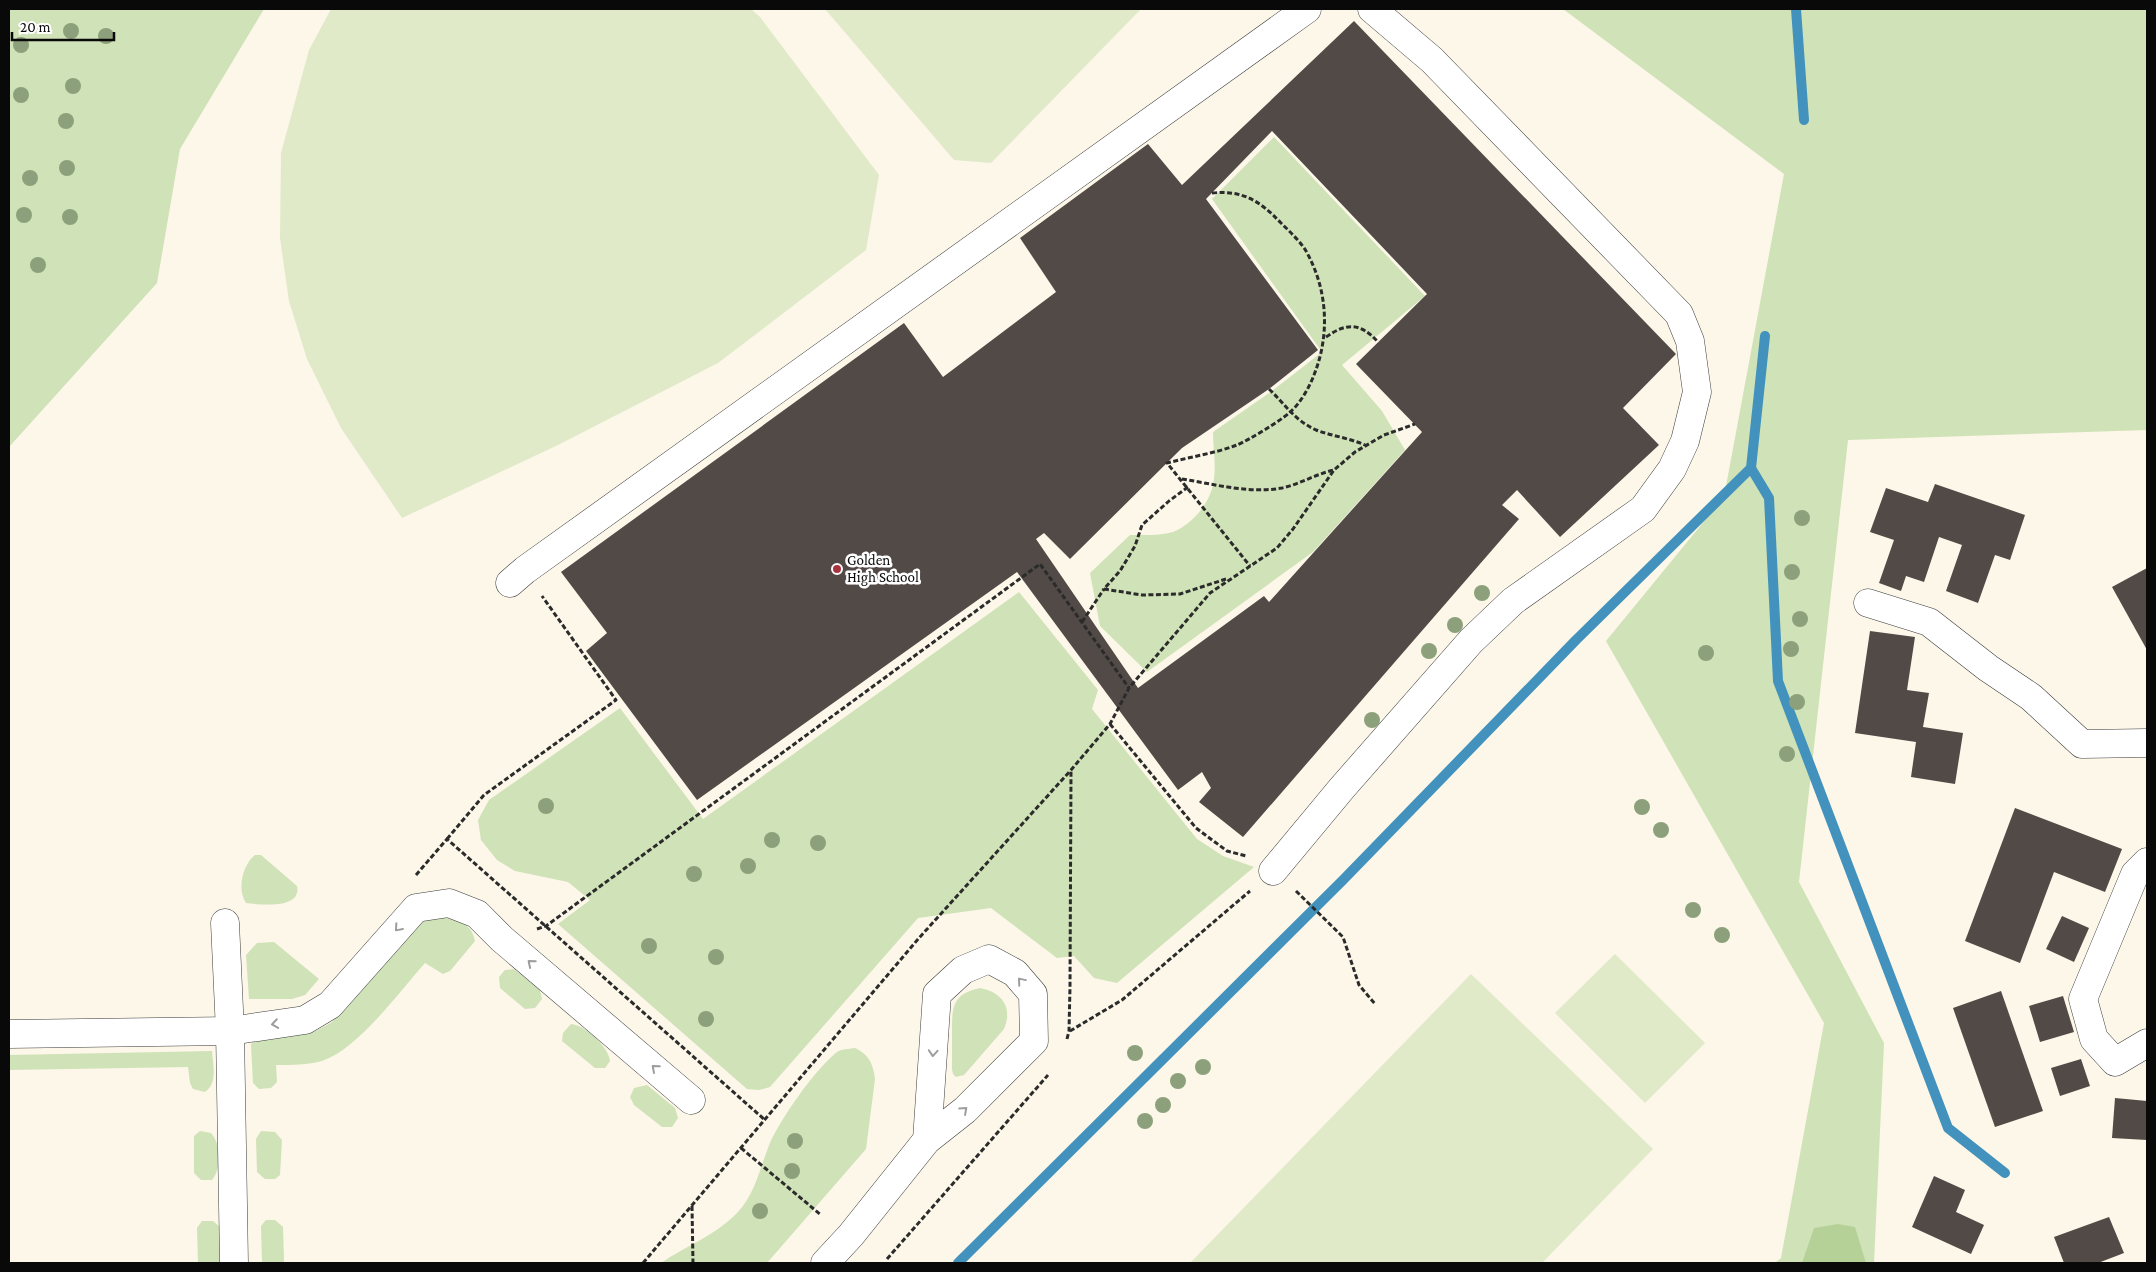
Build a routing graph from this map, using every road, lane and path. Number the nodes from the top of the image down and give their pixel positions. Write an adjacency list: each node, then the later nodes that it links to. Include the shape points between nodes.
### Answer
1 (1307, 9): 14 (street)
2 (1372, 9): 24 (street, via 1432,60 1679,314 1690,341 1697,392 1685,441 1672,469 1643,510 1513,601 1471,641 1342,788)
3 (1212, 193): 4 (path, via 1229,191 1249,197 1274,216 1306,250 1326,309)
4 (1325, 338): 5 (path, via 1339,328 1350,326 1370,332); 7 (path, via 1310,386)
5 (1378, 342)
6 (1269, 389): 7 (path)
7 (1290, 413): 9 (path, via 1316,430); 11 (path, via 1238,445 1168,462)
8 (1415, 424): 9 (path, via 1384,434)
9 (1365, 445): 10 (path)
10 (1334, 470): 11 (path, via 1282,488 1260,490); 13 (path, via 1294,529 1277,548)
11 (1180, 478): 12 (path)
12 (1188, 488): 13 (path); 16 (path, via 1142,525 1135,546 1120,572)
13 (1250, 566): 15 (path)
14 (517, 576): 22 (path, via 616,700 484,795)
15 (1231, 578): 16 (path, via 1180,594); 19 (path, via 1210,593)
16 (1104, 589): 18 (path)
17 (1868, 603): 21 (street, via 1929,622 2031,697 2082,744)
18 (1082, 622): 19 (path); 26 (path, via 1040,564 546,926)
19 (1129, 688): 20 (path)
20 (1110, 724): 24 (path, via 1196,828 1227,851 1253,858); 34 (path, via 919,938)
21 (2147, 743)
22 (448, 839)
23 (2147, 862): 31 (street, via 2135,874 2083,999 2094,1039 2115,1062)
24 (1280, 877): 27 (path, via 1343,938 1359,986); 29 (path, via 1122,1000)
25 (224, 923): 28 (street)
26 (502, 939): 28 (street, one-way to 28, via 477,914 449,903 416,908 330,1005 304,1020); 32 (street, one-way to 26)
27 (1375, 1004)
28 (230, 1031): 30 (street); 37 (street)
29 (1069, 1031)
30 (9, 1034)
31 (2147, 1043)
32 (691, 1100)
33 (926, 1140): 33 (street, one-way to 33, via 965,1110 1034,1041 1033,994 1015,973 989,959 963,970 937,994); 40 (street)
34 (741, 1148): 35 (path); 36 (path)
35 (692, 1205): 38 (path); 39 (path)
36 (821, 1215)
37 (234, 1263)
38 (643, 1263)
39 (693, 1263)
40 (825, 1263)

